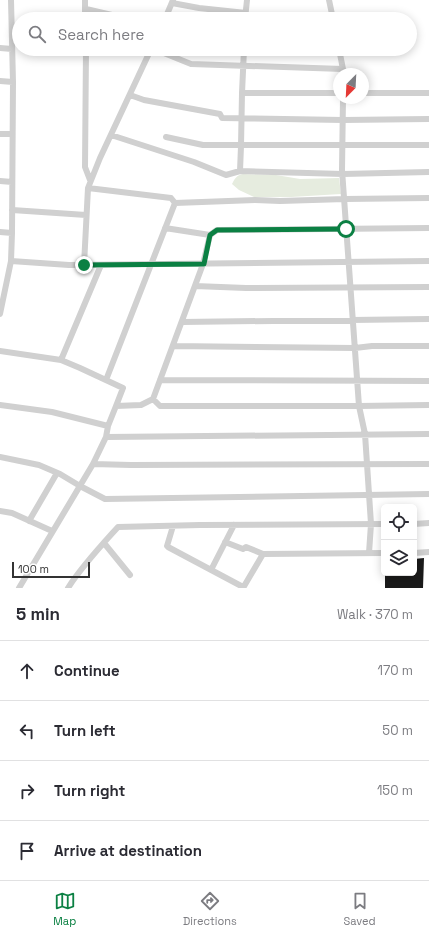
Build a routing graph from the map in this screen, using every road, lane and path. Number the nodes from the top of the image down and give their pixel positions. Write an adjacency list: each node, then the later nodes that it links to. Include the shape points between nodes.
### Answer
1 (11, 0): 14 (street)
2 (86, 0): 6 (street)
3 (246, 0): 11 (street)
4 (328, 0): 12 (street)
5 (173, 1): 9 (street); 10 (street)
6 (86, 9): 7 (street); 8 (street)
7 (86, 12)
8 (99, 12)
9 (168, 12)
10 (222, 12)
11 (245, 12)
12 (331, 12)
13 (0, 48): 14 (street)
14 (12, 49)
15 (12, 56): 25 (street)
16 (86, 56): 46 (street, via 85,168)
17 (150, 56): 30 (street)
18 (171, 56): 21 (street, via 191,64)
19 (244, 56): 21 (street)
20 (340, 56): 22 (street)
21 (243, 65): 23 (street); 26 (street)
22 (342, 68)
23 (333, 71)
24 (0, 81): 25 (street)
25 (13, 82): 36 (street)
26 (242, 93): 27 (street); 32 (street)
27 (333, 93)
28 (369, 93): 29 (street)
29 (429, 93)
30 (130, 95): 32 (street, via 144,100 220,114 222,118); 37 (street)
31 (343, 104): 34 (street)
32 (242, 119): 34 (street); 40 (street)
33 (429, 119): 34 (street)
34 (343, 120): 41 (street)
35 (0, 134): 36 (street)
36 (12, 134): 47 (street)
37 (111, 135): 42 (street, via 226,175); 46 (street)
38 (166, 137): 40 (street, via 203,146)
39 (429, 145): 41 (street)
40 (241, 146): 41 (street); 42 (street)
41 (342, 146): 44 (street)
42 (240, 171): 44 (street)
43 (429, 172): 44 (street)
44 (343, 174): 50 (street)
45 (0, 180): 47 (street)
46 (90, 180): 48 (street)
47 (12, 182): 52 (street)
48 (88, 188): 51 (street, via 171,198); 53 (street)
49 (429, 198): 50 (street)
50 (344, 199): 51 (street); 56 (street)
51 (175, 203): 54 (street)
52 (12, 210): 53 (street); 58 (street)
53 (86, 215): 65 (street)
54 (165, 228): 59 (street); 63 (street)
55 (429, 228): 56 (street)
56 (346, 229): 59 (street, via 217,230); 62 (street)
57 (0, 232): 58 (street)
58 (12, 233): 60 (street)
59 (210, 235): 64 (street)
60 (11, 261): 65 (street); 70 (street)
61 (429, 261): 62 (street)
62 (349, 262): 64 (street); 69 (street)
63 (151, 264): 64 (street); 66 (street); 80 (street)
64 (204, 264): 67 (street)
65 (84, 265): 66 (street)
66 (101, 265): 79 (street)
67 (195, 286): 69 (street); 74 (street)
68 (429, 287): 69 (street)
69 (350, 288): 73 (street)
70 (1, 300): 71 (street)
71 (0, 314)
72 (429, 319): 73 (street)
73 (353, 320): 74 (street); 77 (street)
74 (182, 322): 75 (street)
75 (173, 346): 77 (street); 81 (street)
76 (429, 346): 77 (street)
77 (355, 348): 82 (street)
78 (0, 351): 79 (street)
79 (61, 360): 80 (street)
80 (106, 380): 87 (street, via 123,388)
81 (160, 380): 82 (street); 84 (street)
82 (357, 380): 83 (street); 88 (street)
83 (429, 380)
84 (153, 399): 87 (street, via 141,405); 88 (street, via 160,406)
85 (0, 405): 89 (street, via 52,412)
86 (429, 405): 88 (street)
87 (116, 406): 89 (street)
88 (359, 406): 90 (street)
89 (108, 426): 92 (street)
90 (365, 434): 91 (street); 92 (street); 95 (street)
91 (429, 434)
92 (106, 437): 94 (street)
93 (0, 457): 97 (street, via 39,465)
94 (93, 464): 95 (street); 98 (street)
95 (366, 464): 96 (street); 100 (street)
96 (429, 464)
97 (58, 473): 98 (street); 102 (street)
98 (80, 486): 100 (street, via 105,499); 109 (street)
99 (429, 494): 100 (street)
100 (369, 495): 104 (street)
101 (0, 511): 102 (street, via 12,513)
102 (29, 521): 109 (street)
103 (429, 523): 106 (street)
104 (371, 524): 105 (street); 107 (street); 113 (street)
105 (381, 524)
106 (417, 524)
107 (234, 525): 108 (street); 110 (street)
108 (173, 526): 111 (street, via 118,527); 117 (street, via 167,546)
109 (52, 531): 119 (street)
110 (225, 542): 116 (street); 117 (street)
111 (104, 543): 118 (street); 120 (street)
112 (429, 552): 115 (street)
113 (369, 553): 114 (street); 116 (street)
114 (381, 553)
115 (417, 553)
116 (263, 554): 121 (street)
117 (210, 570): 121 (street)
118 (130, 575)
119 (19, 588)
120 (68, 588)
121 (243, 588)

